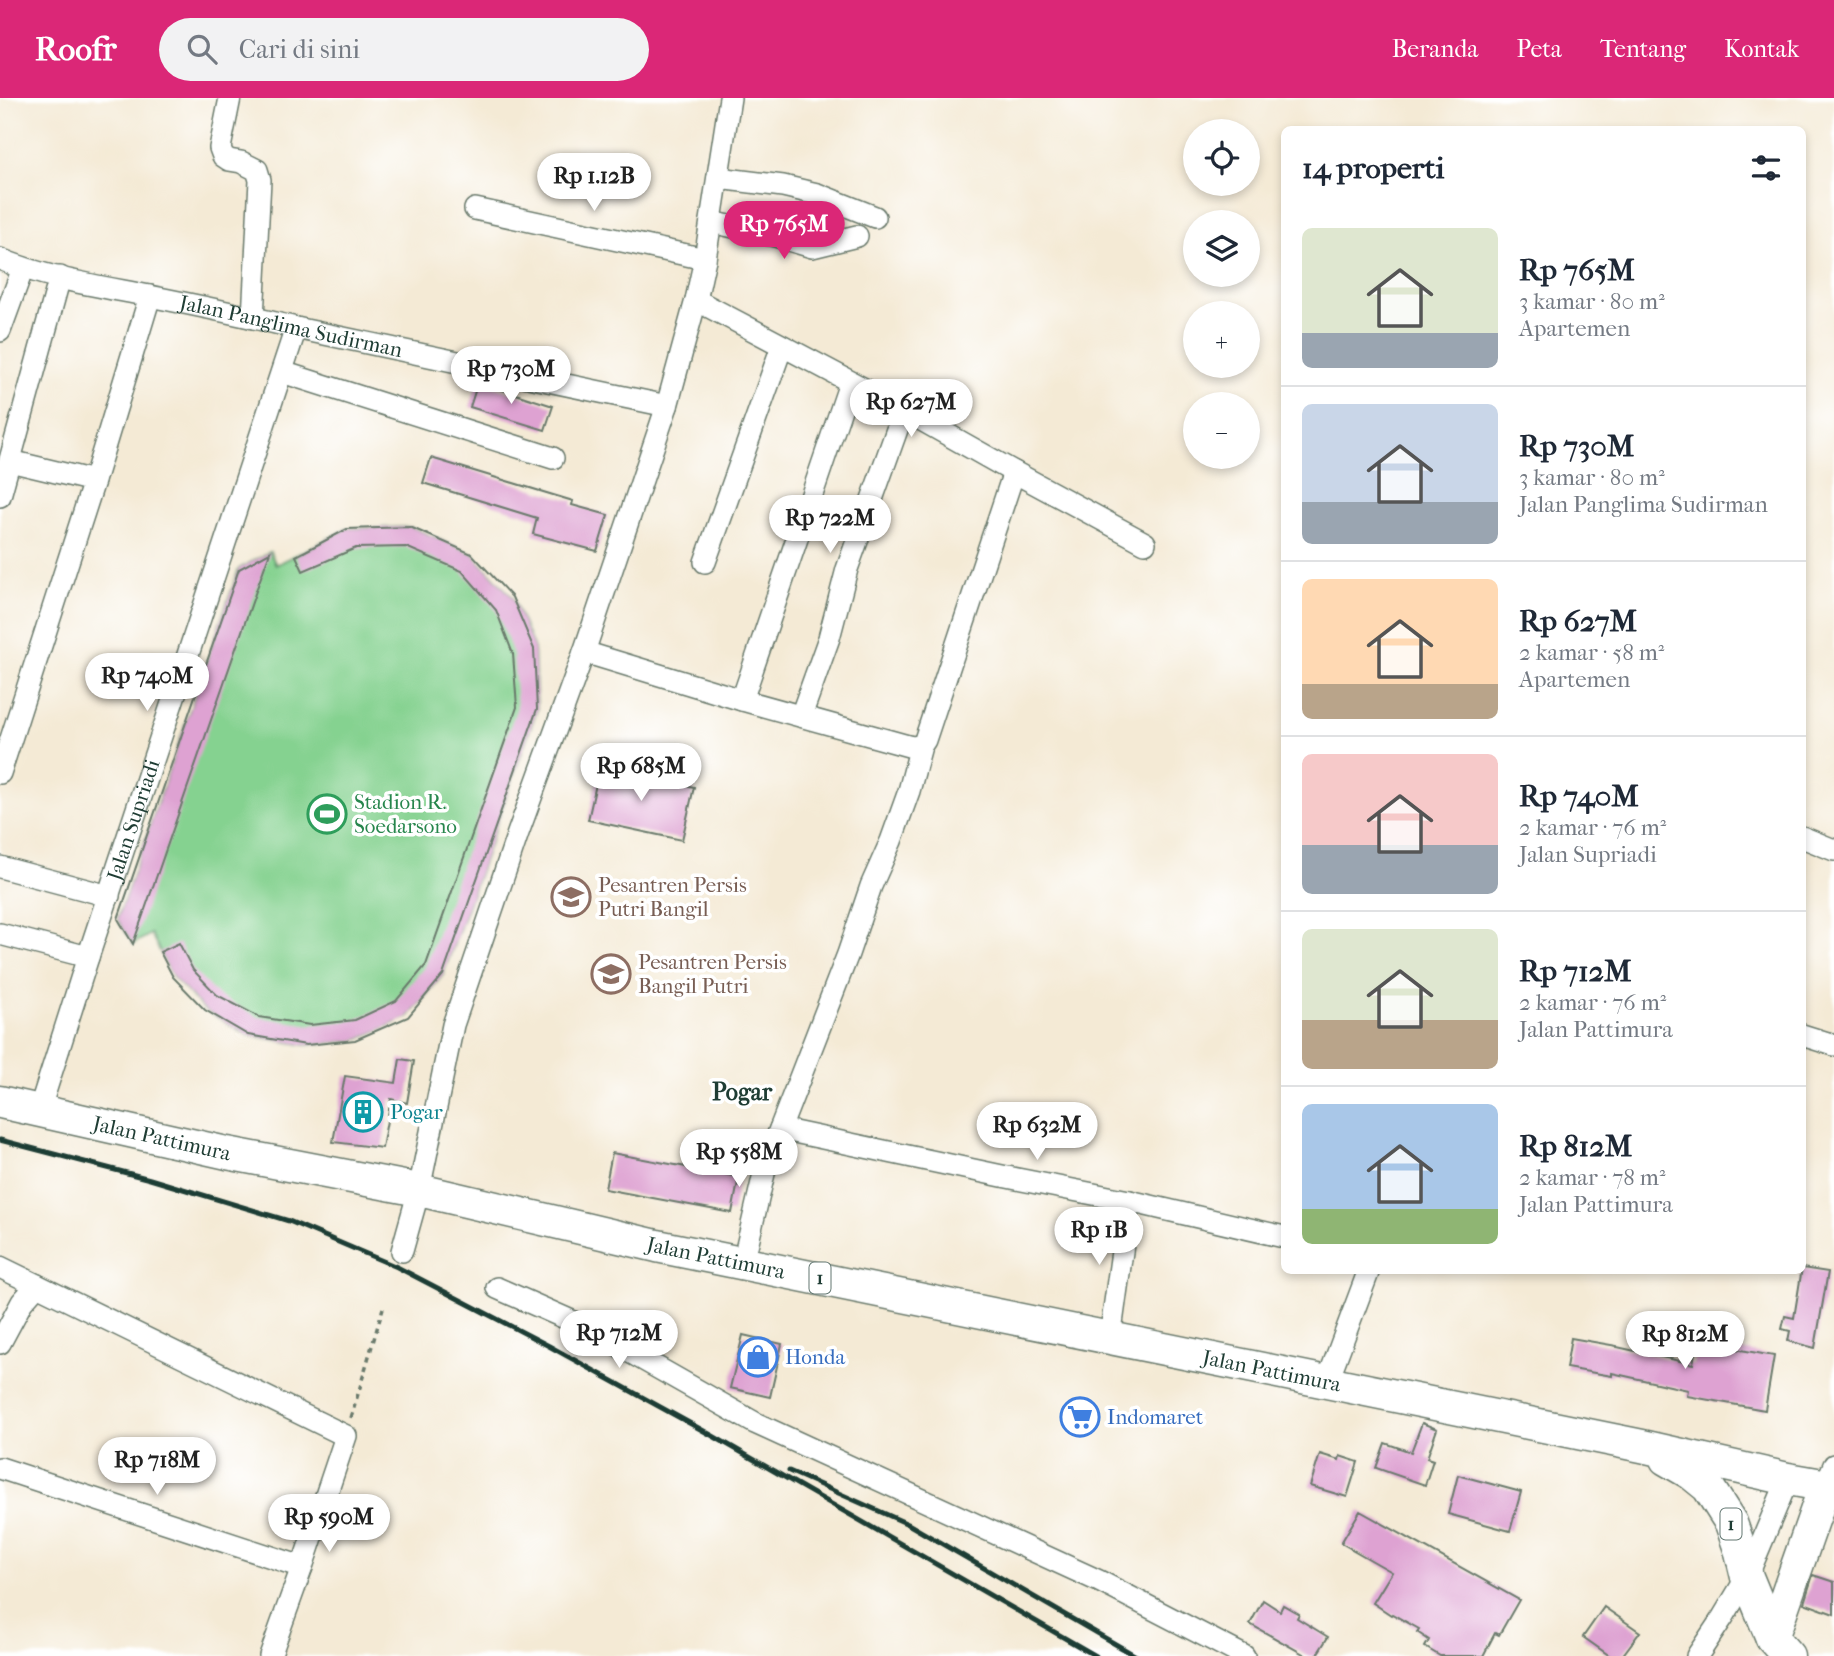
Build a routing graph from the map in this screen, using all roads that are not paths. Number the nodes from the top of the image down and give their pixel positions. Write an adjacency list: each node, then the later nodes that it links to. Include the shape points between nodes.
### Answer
1 (230, 98): 14 (street, via 220,148 229,160 257,170 260,180)
2 (730, 98): 3 (street)
3 (718, 178): 5 (street, via 817,194); 6 (street)
4 (475, 209): 9 (street)
5 (875, 217)
6 (711, 222): 7 (street, via 812,247); 9 (street)
7 (857, 236)
8 (0, 259): 10 (street, Jalan Panglima Sudirman)
9 (705, 259): 13 (street)
10 (23, 268): 11 (street, Jalan Panglima Sudirman); 16 (street)
11 (60, 277): 12 (street, Jalan Panglima Sudirman); 23 (street)
12 (150, 296): 14 (street, Jalan Panglima Sudirman); 25 (street)
13 (696, 300): 17 (street); 20 (street)
14 (253, 317): 15 (street, Jalan Panglima Sudirman)
15 (296, 328): 18 (street, Jalan Supriadi); 20 (street, Jalan Panglima Sudirman)
16 (0, 331)
17 (782, 346): 19 (street); 28 (street)
18 (282, 372): 22 (street); 37 (street, Jalan Supriadi)
19 (850, 383): 21 (street); 30 (street)
20 (667, 406): 29 (street)
21 (904, 410): 24 (street); 31 (street)
22 (553, 458)
23 (10, 461): 25 (street); 26 (street)
24 (1014, 472): 27 (street); 32 (street)
25 (94, 481): 33 (street)
26 (0, 496)
27 (1145, 543)
28 (705, 562)
29 (584, 652): 30 (street); 45 (street, via 453,1025)
30 (742, 700): 31 (street)
31 (801, 716): 32 (street)
32 (921, 746): 44 (street, via 891,841)
33 (0, 773)
34 (1806, 839): 35 (street)
35 (1834, 850)
36 (0, 867): 37 (street)
37 (109, 896): 39 (street, Jalan Supriadi)
38 (0, 934): 39 (street)
39 (88, 957): 43 (street, Jalan Supriadi)
40 (1806, 1036): 41 (street)
41 (1834, 1045)
42 (0, 1102): 43 (highway, Jalan Pattimura / 1)
43 (39, 1111): 45 (highway, Jalan Pattimura / 1)
44 (780, 1129): 46 (street); 49 (street, via 766,1165)
45 (419, 1190): 48 (street); 49 (highway, Jalan Pattimura / 1)
46 (1129, 1200): 47 (street); 54 (street)
47 (1281, 1236)
48 (402, 1251)
49 (743, 1263): 54 (highway, Jalan Pattimura / 1)
50 (0, 1267): 52 (street)
51 (1368, 1274): 56 (street)
52 (37, 1286): 55 (street, via 22,1302); 61 (street, via 346,1436)
53 (497, 1288): 65 (street, via 574,1322 755,1423 1099,1581)
54 (1110, 1338): 56 (highway, Jalan Pattimura / 1)
55 (0, 1343)
56 (1327, 1382): 57 (highway, Jalan Pattimura / 1)
57 (1642, 1446): 59 (highway, 1); 62 (highway, 1, via 1708,1487 1731,1523)
58 (0, 1468): 61 (street)
59 (1788, 1479): 60 (highway, 1); 62 (street)
60 (1831, 1479): 63 (highway, 1)
61 (302, 1567): 64 (street)
62 (1747, 1577): 63 (highway, 1); 66 (street)
63 (1780, 1647)
64 (270, 1656)
65 (1244, 1656)
66 (1698, 1656)

